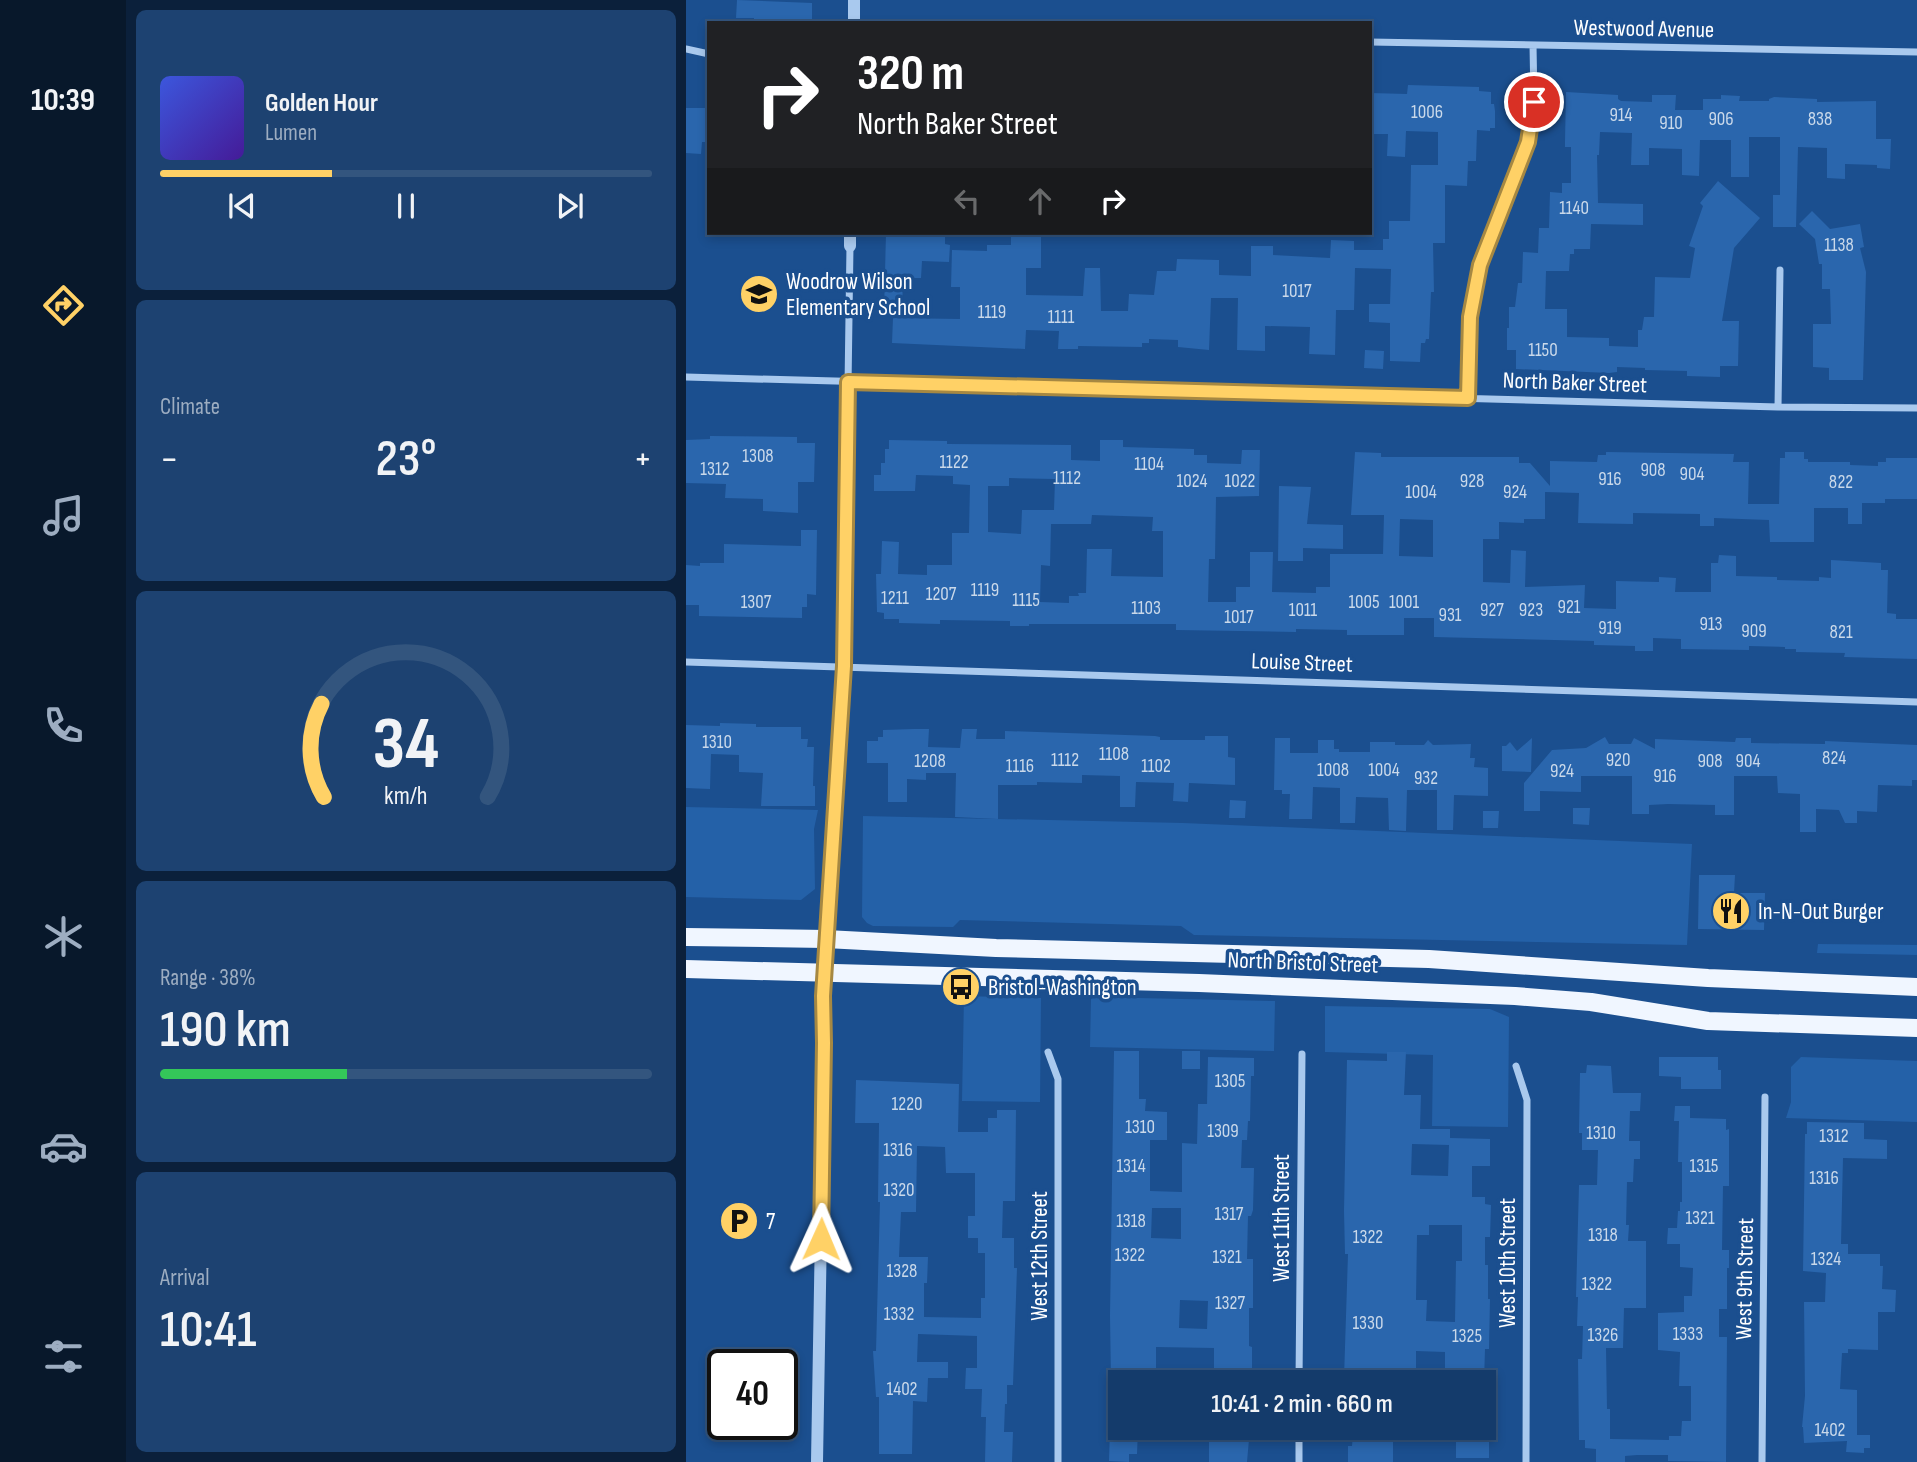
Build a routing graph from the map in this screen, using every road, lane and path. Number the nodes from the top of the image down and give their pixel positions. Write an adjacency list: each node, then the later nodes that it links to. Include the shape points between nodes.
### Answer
1 (854, 0): 2 (street)
2 (854, 21)
3 (1372, 42): 4 (street, Westwood Avenue)
4 (1532, 45): 6 (street, Westwood Avenue); 12 (street, via 1534,102 1528,142 1480,265 1470,317)
5 (686, 49): 7 (street)
6 (1917, 52)
7 (707, 54)
8 (850, 239): 11 (street)
9 (1780, 270): 13 (street)
10 (686, 377): 11 (street, North Baker Street)
11 (848, 382): 12 (street, North Baker Street); 16 (street)
12 (1468, 398): 13 (street, North Baker Street)
13 (1778, 407): 14 (street, North Baker Street)
14 (1917, 408)
15 (686, 662): 16 (street, Louise Street)
16 (844, 666): 17 (street, Louise Street); 19 (street)
17 (1917, 702)
18 (686, 937): 19 (main road, North Bristol Street)
19 (826, 939): 21 (street); 22 (main road, North Bristol Street, via 996,948 1429,958)
20 (686, 969): 21 (main road, North Bristol Street)
21 (824, 973): 23 (main road, North Bristol Street, via 1515,996 1591,1002 1708,1021); 30 (street)
22 (1917, 987)
23 (1917, 1028)
24 (1048, 1052): 31 (street, West 12th Street, via 1058,1079)
25 (1302, 1054): 28 (street, West 11th Street)
26 (1516, 1066): 33 (street, West 10th Street, via 1527,1100)
27 (1765, 1097): 34 (street, West 9th Street)
28 (1299, 1370)
29 (1299, 1440): 32 (street)
30 (817, 1462)
31 (1058, 1462)
32 (1298, 1462)
33 (1526, 1462)
34 (1762, 1462)

